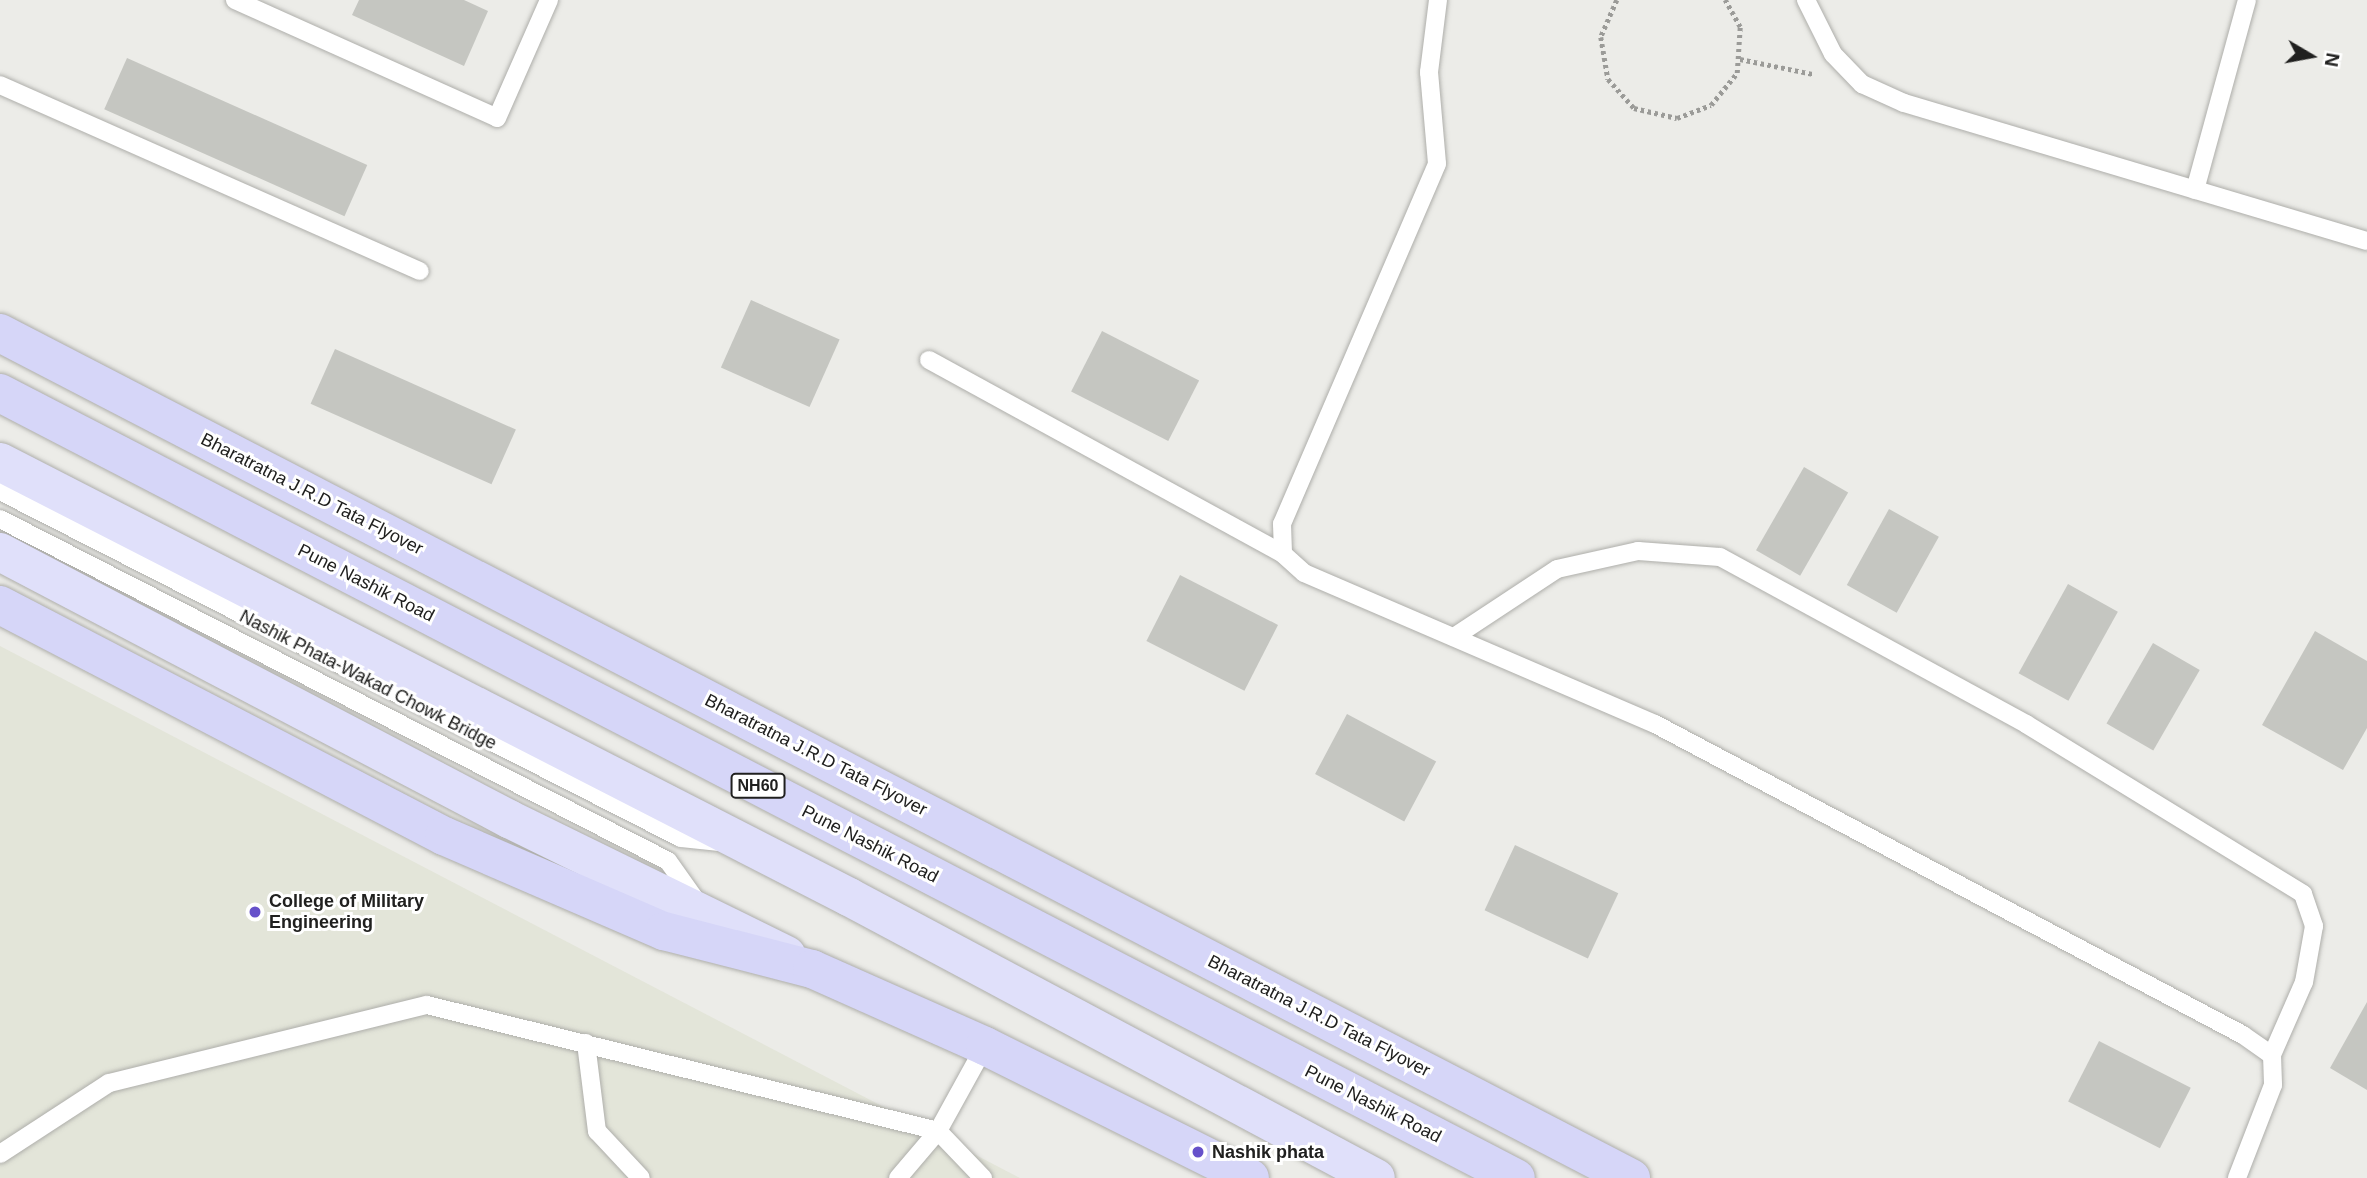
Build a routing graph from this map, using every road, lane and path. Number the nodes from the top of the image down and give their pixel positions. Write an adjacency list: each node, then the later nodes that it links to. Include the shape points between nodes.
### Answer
1 (235, 0): 2 (lane, via 497,118)
2 (549, 0)
3 (1438, 0): 21 (lane, via 1429,72 1437,164 1282,524)
4 (1617, 0): 8 (path, via 1605,17 1601,57 1608,79 1634,108 1677,118 1694,114 1728,89)
5 (1724, 0): 8 (path, via 1740,27)
6 (1806, 0): 9 (lane, via 1833,54)
7 (2240, 1): 11 (lane)
8 (1740, 60): 9 (path)
9 (1861, 84): 11 (lane)
10 (0, 85): 13 (lane)
11 (2195, 190): 12 (lane)
12 (2367, 241)
13 (420, 271)
14 (0, 333): 38 (highway, Bharatratna J.R.D Tata Flyover)
15 (929, 360): 21 (lane)
16 (0, 393): 37 (highway, Pune Nashik Road / NH60)
17 (0, 462): 24 (main road)
18 (0, 491): 24 (lane, Nashik Phata-Wakad Chowk Bridge, via 681,838)
19 (0, 519): 25 (lane, Nashik Phata-Wakad Chowk Bridge, via 668,861)
20 (0, 552): 25 (main road, via 509,819)
21 (1283, 554): 23 (lane, via 1304,573)
22 (0, 605): 26 (highway, via 444,836 664,931)
23 (1454, 638): 29 (lane, via 1655,724); 29 (lane, via 1557,569 1638,551 1720,557 2026,724 2303,894 2314,926 2304,982)
24 (744, 844): 36 (main road)
25 (703, 911): 26 (main road)
26 (812, 969): 28 (highway)
27 (586, 1043): 30 (lane); 31 (lane, via 427,1005 109,1083); 32 (lane, via 597,1131)
28 (985, 1046): 30 (lane); 35 (highway)
29 (2272, 1055): 39 (lane, via 2273,1085)
30 (938, 1131): 33 (lane); 34 (lane)
31 (0, 1154)
32 (641, 1178)
33 (898, 1178)
34 (983, 1178)
35 (1250, 1178)
36 (1376, 1178)
37 (1516, 1178)
38 (1631, 1178)
39 (2237, 1178)

